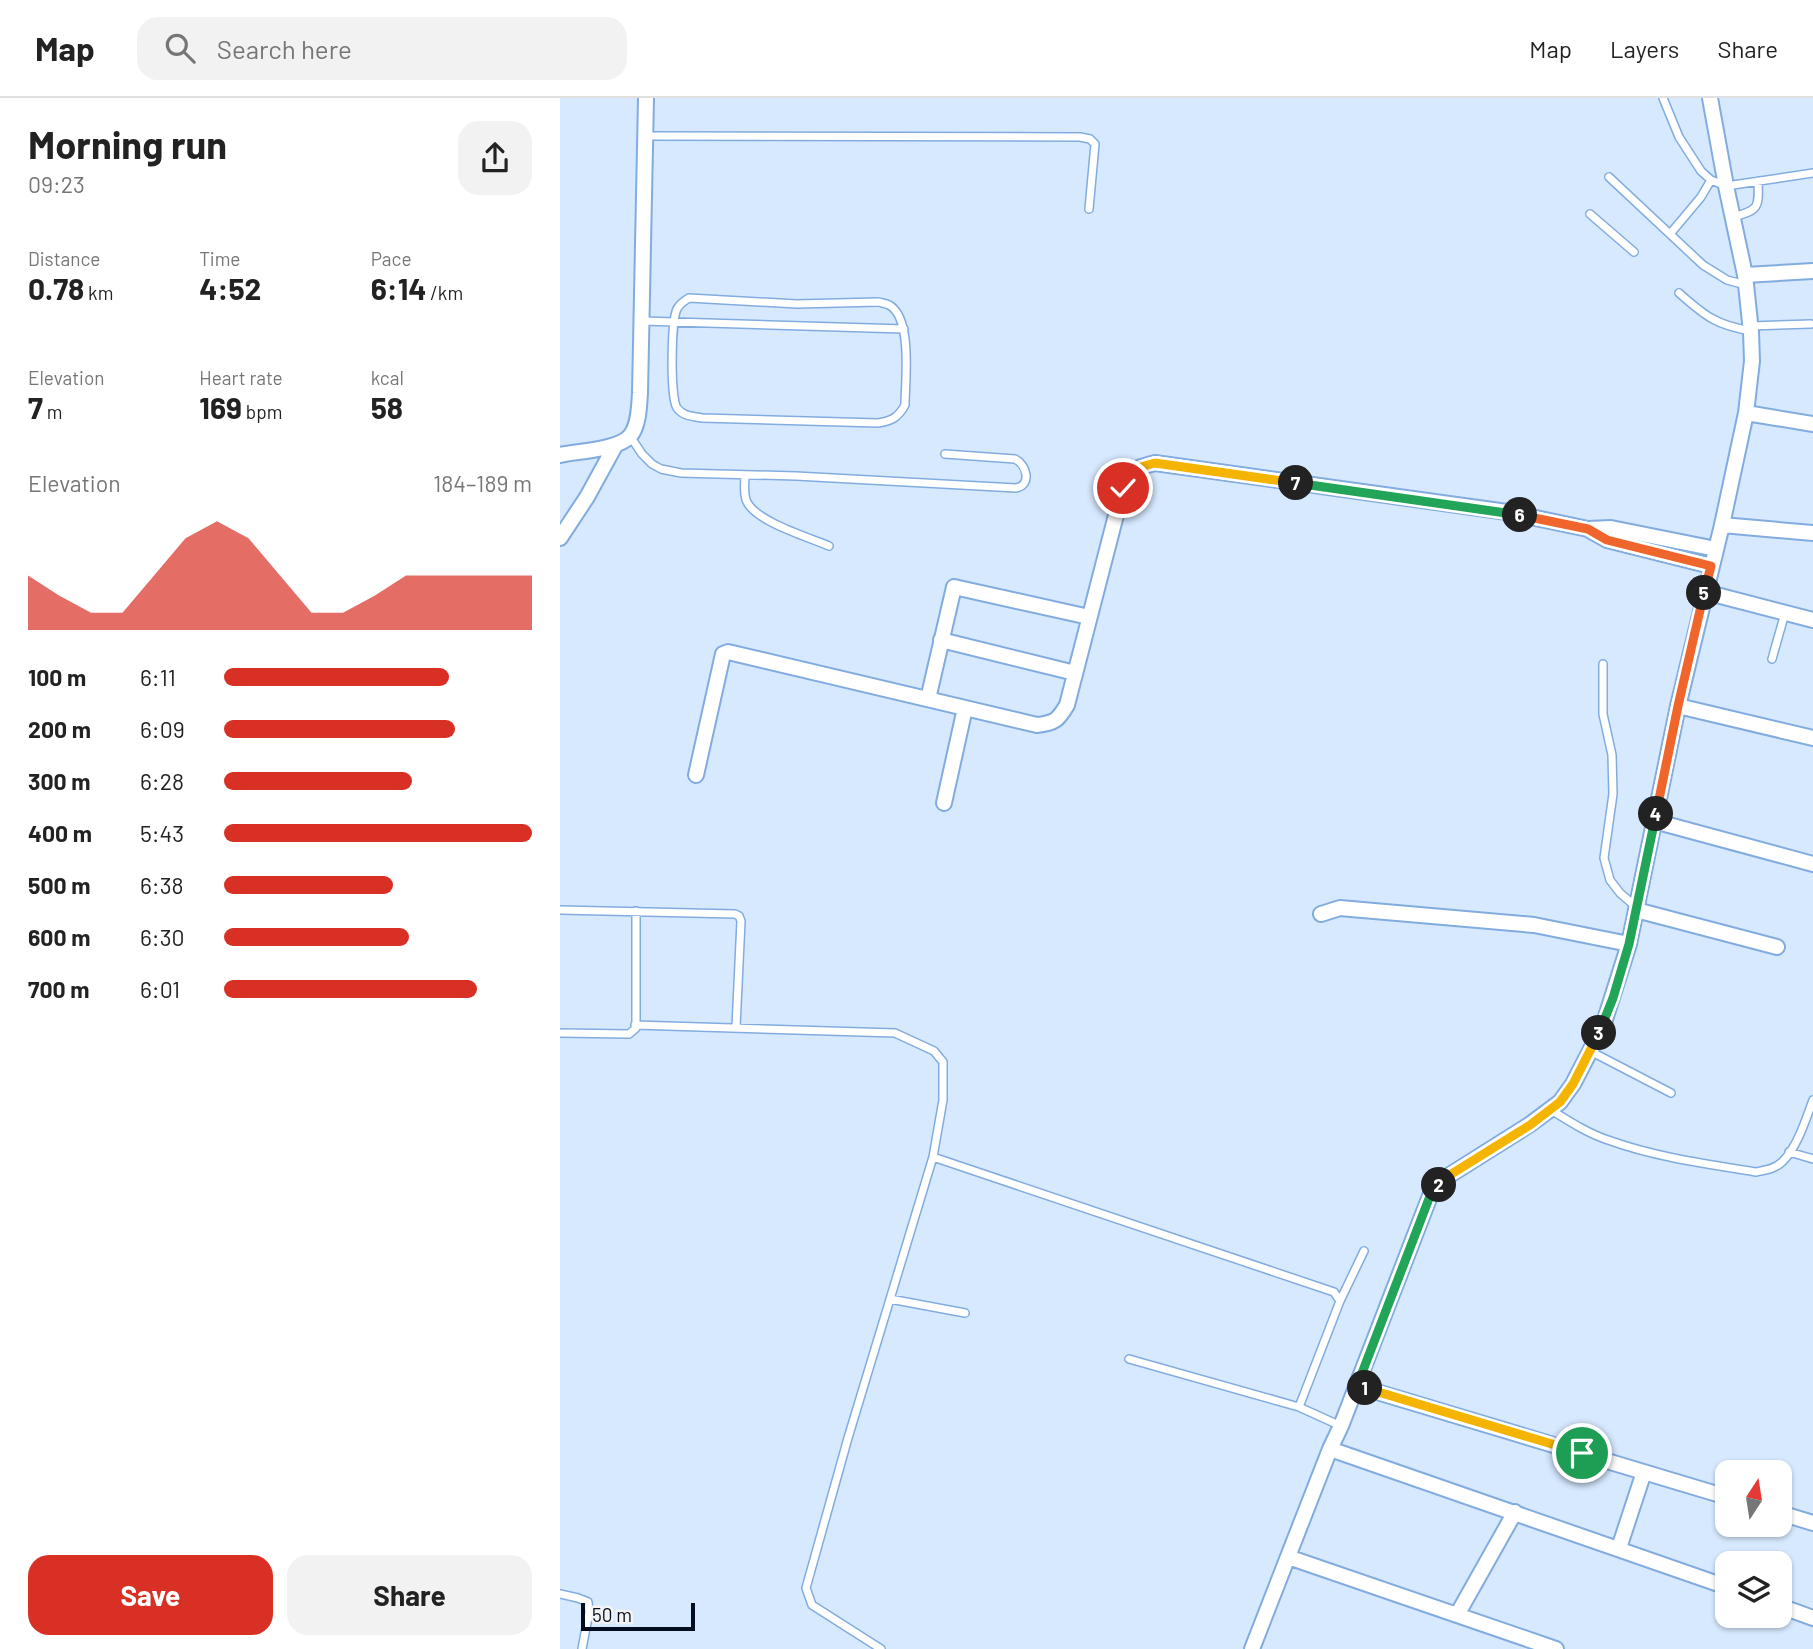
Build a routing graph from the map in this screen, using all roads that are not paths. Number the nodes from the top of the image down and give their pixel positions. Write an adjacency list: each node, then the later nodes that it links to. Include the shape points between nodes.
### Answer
1 (646, 98): 4 (street)
2 (1663, 98): 7 (lane, via 1679,137)
3 (1710, 98): 9 (street)
4 (645, 136): 10 (lane, via 1080,137 1096,144); 18 (street)
5 (1813, 173): 8 (lane)
6 (1609, 177): 13 (lane)
7 (1711, 180): 9 (lane); 13 (lane)
8 (1758, 181): 9 (lane); 12 (lane, via 1756,208)
9 (1726, 186): 12 (street)
10 (1089, 209)
11 (1590, 214): 14 (lane)
12 (1733, 217): 16 (street)
13 (1670, 234): 16 (lane, via 1714,274 1727,280)
14 (1634, 252)
15 (1813, 271): 16 (street)
16 (1746, 280): 22 (street)
17 (1679, 293): 22 (lane, via 1714,321)
18 (641, 320): 19 (lane); 25 (street, via 639,410)
19 (673, 322): 21 (lane); 21 (lane, via 681,303 690,299 878,302 890,305); 21 (lane, via 676,407 685,415 702,418 892,421 905,405)
20 (1811, 324): 22 (lane)
21 (904, 329)
22 (1751, 329): 23 (street)
23 (1746, 413): 24 (street); 30 (street)
24 (1813, 424)
25 (630, 436): 26 (street); 29 (lane, via 642,454 662,469)
26 (615, 446): 27 (street); 33 (street)
27 (560, 454)
28 (945, 454): 29 (lane, via 1015,459 1025,467 1024,485)
29 (746, 475): 34 (lane, via 745,499 752,510)
30 (1722, 525): 32 (street); 35 (street)
31 (1588, 529): 35 (street, via 1611,528); 36 (street, via 1607,540); 39 (street, via 1507,512 1155,463 1128,476)
32 (1813, 533)
33 (560, 538)
34 (829, 546)
35 (1716, 549): 36 (street)
36 (1711, 566): 37 (street)
37 (1705, 592): 38 (street); 46 (street)
38 (1785, 613): 40 (street); 42 (lane)
39 (1089, 617): 41 (street, via 954,587); 44 (street)
40 (1813, 620)
41 (942, 640): 44 (street); 45 (street)
42 (1772, 659)
43 (1603, 664): 53 (lane, via 1603,714 1612,755 1613,794 1604,858 1610,880)
44 (1075, 673): 47 (street, via 1067,705 1050,723 1037,725)
45 (928, 699): 47 (street); 49 (street, via 728,652 723,654)
46 (1678, 706): 48 (street); 51 (street)
47 (965, 708): 50 (street)
48 (1813, 738)
49 (696, 775)
50 (944, 803)
51 (1654, 821): 52 (street); 53 (street)
52 (1813, 864)
53 (1637, 909): 57 (street); 58 (street)
54 (560, 910): 55 (lane)
55 (636, 911): 59 (lane); 60 (lane, via 739,916)
56 (1321, 914): 57 (street, via 1340,908 1534,925)
57 (1629, 944): 62 (street, via 1610,1007)
58 (1777, 947)
59 (635, 1025): 60 (lane); 61 (lane, via 629,1034)
60 (736, 1027): 67 (lane, via 895,1033 934,1051 943,1062 943,1100)
61 (560, 1033)
62 (1590, 1051): 63 (lane); 65 (street, via 1573,1084)
63 (1671, 1093)
64 (1813, 1100): 66 (lane)
65 (1550, 1109): 66 (lane, via 1607,1140 1719,1166 1770,1170); 74 (street, via 1445,1178 1430,1196)
66 (1789, 1153): 68 (lane)
67 (933, 1157): 70 (lane); 71 (lane, via 1328,1289)
68 (1813, 1159)
69 (1364, 1251): 71 (lane)
70 (890, 1298): 72 (lane); 91 (lane, via 806,1588 813,1605)
71 (1340, 1301): 75 (lane)
72 (965, 1313)
73 (1129, 1359): 75 (lane)
74 (1357, 1386): 76 (street); 78 (street)
75 (1299, 1407): 76 (lane)
76 (1341, 1426): 77 (street)
77 (1330, 1449): 80 (street); 84 (street)
78 (1644, 1472): 79 (street); 83 (street)
79 (1715, 1493)
80 (1515, 1512): 83 (street); 88 (street)
81 (1792, 1517): 82 (street)
82 (1813, 1523)
83 (1619, 1548): 85 (street)
84 (1288, 1557): 88 (street); 92 (street)
85 (1715, 1583)
86 (560, 1594): 90 (lane, via 588,1602)
87 (1792, 1610): 89 (street)
88 (1457, 1615): 93 (street)
89 (1813, 1618)
90 (582, 1649)
91 (881, 1649)
92 (1252, 1649)
93 (1556, 1649)

